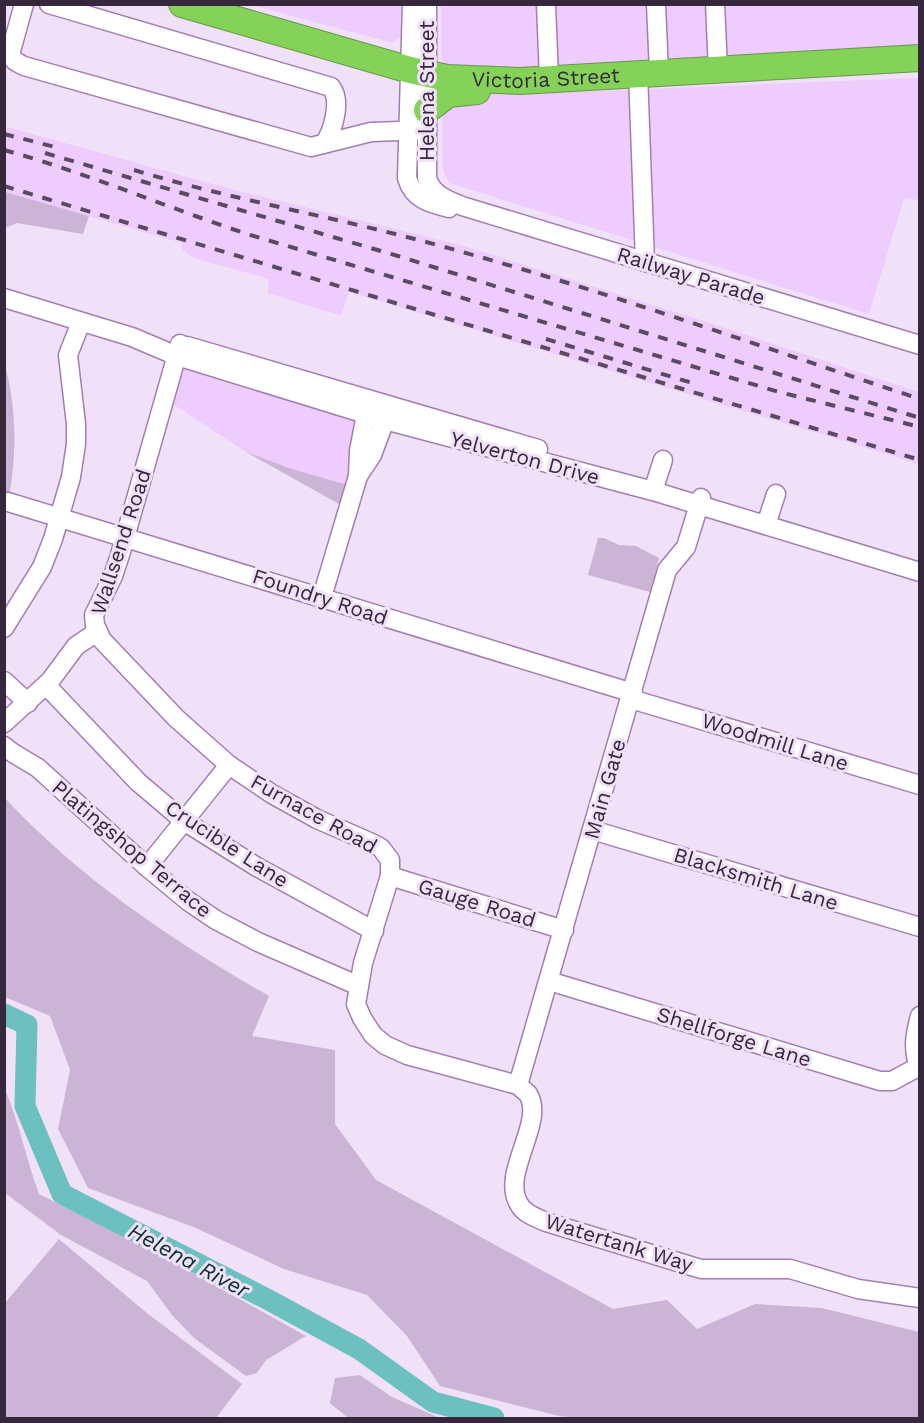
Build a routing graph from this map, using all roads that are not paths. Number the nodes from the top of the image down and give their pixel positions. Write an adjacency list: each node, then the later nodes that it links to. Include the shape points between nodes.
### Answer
1 (24, 4): 17 (street, via 11,51 14,61 24,66 311,147)
2 (49, 4): 17 (street, via 331,87 336,106)
3 (182, 4): 9 (highway, Victoria Street)
4 (412, 4): 12 (street, Helena Street)
5 (427, 4): 12 (street, Helena Street)
6 (546, 4): 14 (street)
7 (656, 4): 13 (street)
8 (715, 4): 11 (street)
9 (219, 10): 12 (highway, Victoria Street)
10 (920, 58): 11 (highway, Victoria Street)
11 (718, 69): 13 (highway, Victoria Street)
12 (419, 73): 15 (highway, Victoria Street); 16 (street, Helena Street); 16 (street, Helena Street)
13 (648, 73): 14 (highway, Victoria Street); 21 (street)
14 (549, 79): 15 (highway, Victoria Street)
15 (520, 81): 16 (highway, via 501,88 448,94)
16 (421, 123): 17 (street); 18 (street, Helena Street); 19 (street, Helena Street)
17 (324, 144)
18 (407, 169): 19 (street); 20 (street, Railway Parade, via 411,190 422,200 450,208)
19 (426, 169): 20 (street, Railway Parade, via 436,193)
20 (462, 206): 21 (street, Railway Parade)
21 (645, 262): 24 (street, Railway Parade)
22 (4, 298): 23 (street, Yelverton Drive)
23 (81, 321): 25 (street, Yelverton Drive); 34 (street, via 68,355 76,444)
24 (920, 345)
25 (179, 350): 26 (street, Yelverton Drive); 36 (street, Wallsend Road)
26 (368, 407): 27 (street, Yelverton Drive); 29 (street)
27 (388, 413): 29 (street, via 372,455); 30 (street, Yelverton Drive)
28 (663, 460): 30 (street)
29 (358, 476): 39 (street)
30 (654, 488): 32 (street, Yelverton Drive)
31 (776, 494): 35 (street)
32 (700, 501): 35 (street, Yelverton Drive); 44 (street, Main Gate, via 687,547 667,570)
33 (8, 502): 34 (street, Foundry Road)
34 (60, 517): 36 (street, Foundry Road); 40 (street, via 42,567)
35 (767, 522): 37 (street, Yelverton Drive); 38 (street, Yelverton Drive)
36 (125, 537): 39 (street, Foundry Road); 41 (street, Wallsend Road, via 113,576 94,615)
37 (920, 561)
38 (920, 572)
39 (322, 597): 44 (street, Foundry Road)
40 (4, 628)
41 (97, 632): 43 (street, Wallsend Road, via 76,646); 48 (street, Furnace Road, via 176,718)
42 (4, 681): 45 (street)
43 (46, 685): 45 (street, Wallsend Road); 51 (street, Crucible Lane, via 138,782)
44 (632, 696): 50 (street, Woodmill Lane); 52 (street, Main Gate)
45 (24, 707): 46 (street, Wallsend Road); 49 (street, via 14,727 15,739)
46 (4, 723)
47 (4, 746): 49 (street)
48 (229, 765): 51 (street); 54 (street, Furnace Road, via 317,819 381,848 390,860)
49 (38, 768): 53 (street, Platingshop Terrace)
50 (920, 785)
51 (184, 821): 53 (street); 57 (street, Crucible Lane, via 257,867)
52 (592, 830): 55 (street, Blacksmith Lane); 56 (street, Main Gate)
53 (147, 867): 59 (street, Platingshop Terrace, via 216,920)
54 (390, 876): 56 (street, Gauge Road); 57 (street)
55 (920, 927)
56 (564, 930): 58 (street, Main Gate)
57 (374, 931): 59 (street)
58 (549, 981): 61 (street, Shellforge Lane, via 880,1081 892,1081); 62 (street, Main Gate)
59 (359, 986): 62 (street, via 356,1004 362,1018 385,1045 407,1055)
60 (920, 1016): 61 (street, via 915,1035)
61 (919, 1068)
62 (518, 1084): 63 (street, Watertank Way, via 532,1106 514,1179 515,1193 519,1206 530,1214 701,1269 790,1269 858,1289)
63 (920, 1298)

